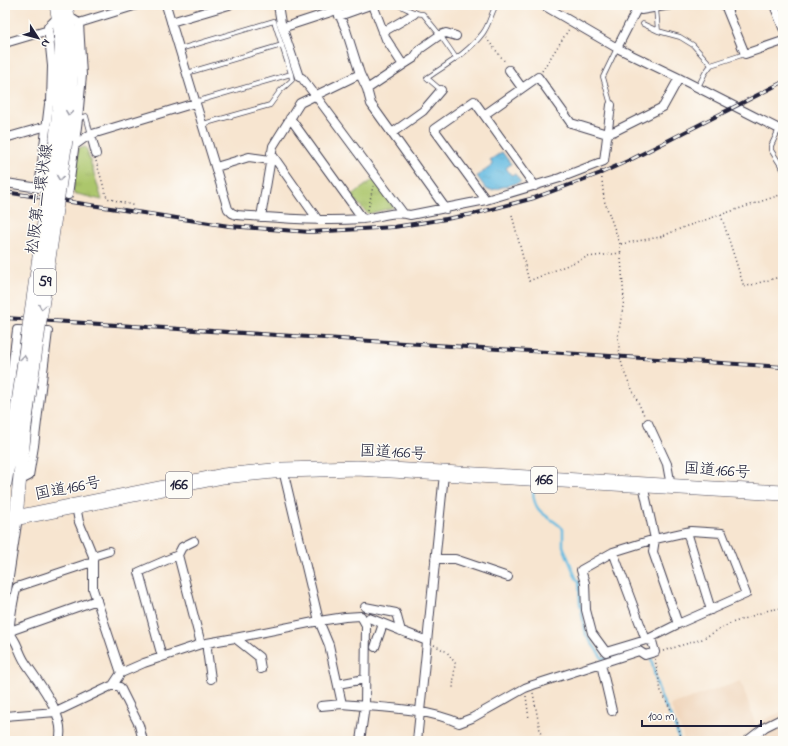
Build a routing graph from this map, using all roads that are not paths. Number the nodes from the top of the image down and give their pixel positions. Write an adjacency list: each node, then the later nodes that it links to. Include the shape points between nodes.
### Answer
1 (137, 5): 16 (street)
2 (166, 5): 18 (street)
3 (229, 5): 18 (street)
4 (278, 5): 20 (street)
5 (370, 5): 15 (street)
6 (373, 5): 24 (street)
7 (398, 5): 17 (lane)
8 (496, 5): 33 (lane, via 483,34)
9 (543, 5): 30 (street)
10 (670, 5): 14 (street)
11 (725, 5): 32 (street)
12 (774, 5): 21 (street)
13 (638, 7): 14 (street, via 641,10); 30 (street)
14 (656, 8): 23 (lane)
15 (337, 10): 20 (street); 39 (street)
16 (65, 13): 22 (street, via 51,23); 50 (street, via 82,75); 58 (main road, 松阪第二環状線 / 59, via 72,49 71,97)
17 (414, 14): 24 (street); 25 (lane, via 423,14)
18 (171, 22): 31 (street)
19 (643, 24): 23 (lane)
20 (283, 27): 45 (street, via 299,77)
21 (783, 28)
22 (49, 30): 28 (street); 52 (street, via 52,66)
23 (658, 31): 35 (lane, via 680,37 693,45)
24 (384, 32): 34 (street)
25 (440, 35): 26 (street, via 446,33); 33 (lane); 34 (street)
26 (456, 36)
27 (783, 41): 32 (street)
28 (5, 43)
29 (282, 45): 31 (lane, via 274,21); 37 (lane); 38 (lane)
30 (617, 48): 40 (street); 47 (lane, via 603,77)
31 (179, 49): 37 (street)
32 (744, 54): 35 (lane)
33 (456, 58): 44 (lane, via 427,78)
34 (403, 65): 43 (street)
35 (711, 65): 41 (lane)
36 (509, 70): 42 (street)
37 (187, 73): 46 (street)
38 (291, 74): 46 (lane); 51 (lane, via 292,80 270,104)
39 (360, 74): 43 (street); 45 (street)
40 (679, 78): 41 (street); 55 (street, via 663,107)
41 (698, 87): 53 (street)
42 (522, 88): 48 (street); 55 (street, via 538,77 571,123)
43 (367, 89): 54 (street, via 371,104)
44 (441, 90): 54 (street, via 423,111)
45 (316, 96): 49 (street, via 300,104); 68 (street)
46 (195, 103): 51 (street); 56 (street)
47 (611, 105): 55 (street)
48 (484, 115): 64 (street); 66 (street, via 474,101 434,129)
49 (290, 118): 60 (street, via 273,146); 69 (street)
50 (78, 119): 56 (lane, via 86,116); 58 (street)
51 (202, 124): 61 (street)
52 (47, 126): 57 (street); 63 (street, via 39,188)
53 (781, 130): 62 (lane, via 771,150)
54 (392, 133): 67 (street)
55 (607, 134): 64 (street, via 604,161)
56 (91, 135): 58 (street); 59 (street)
57 (5, 138)
58 (65, 141): 65 (street); 73 (main road, 松阪第二環状線 / 59, bridge)
59 (96, 154)
60 (271, 156): 61 (street, via 249,157); 70 (street); 71 (street)
61 (216, 167): 70 (street, via 228,209 232,213)
62 (783, 169)
63 (6, 183)
64 (535, 186): 66 (street)
65 (68, 195)
66 (486, 200): 67 (street)
67 (446, 209): 68 (street, via 410,215)
68 (403, 213): 69 (street)
69 (366, 216): 71 (street)
70 (261, 217): 71 (street)
71 (318, 220)
72 (648, 422): 79 (street, via 667,464)
73 (15, 424): 76 (main road, 松阪第二環状線 / 59); 76 (street, via 18,330 48,331 29,476); 77 (main road, 松阪第二環状線 / 59)
74 (283, 470): 75 (highway, 国道166号 / 166, via 357,468); 81 (highway, 国道166号 / 166, via 223,476); 97 (street)
75 (444, 474): 78 (highway, 国道166号 / 166); 89 (street)
76 (19, 481): 82 (main road, 松阪第二環状線 / 59)
77 (5, 483)
78 (643, 485): 79 (highway, 国道166号 / 166); 84 (street)
79 (671, 486): 80 (highway, 国道166号 / 166)
80 (783, 493)
81 (76, 506): 82 (highway, 国道166号 / 166); 90 (street)
82 (10, 518): 92 (main road)
83 (687, 532): 84 (street); 95 (street); 95 (street, via 722,533 746,594)
84 (655, 539): 87 (street); 99 (street, via 653,552)
85 (194, 541): 88 (street, via 182,547)
86 (109, 551): 90 (street)
87 (613, 552): 103 (street); 103 (street, via 581,570 586,583 586,610 592,633 606,652)
88 (178, 555): 105 (street); 107 (street, via 139,572)
89 (435, 559): 91 (street, via 455,559); 104 (street)
90 (93, 560): 93 (street, via 93,588); 100 (street, via 17,587)
91 (508, 577)
92 (5, 590)
93 (97, 600): 100 (street); 110 (street)
94 (366, 607): 101 (street, via 396,613)
95 (711, 610): 99 (street)
96 (368, 618): 98 (street)
97 (319, 621): 102 (street); 112 (street, via 361,616 366,625); 113 (street, via 330,645)
98 (383, 624): 101 (street); 106 (street)
99 (678, 624): 103 (street)
100 (10, 631): 119 (street, via 24,660)
101 (401, 631): 104 (street)
102 (235, 638): 105 (street); 109 (street, via 258,657)
103 (646, 640): 108 (street, via 652,642 655,652 645,655 639,652)
104 (427, 641): 120 (street)
105 (205, 643): 107 (street); 111 (street)
106 (376, 647)
107 (162, 657): 110 (street)
108 (601, 664): 118 (street); 120 (street, via 529,686 459,723 445,717)
109 (261, 669)
110 (121, 673): 114 (street)
111 (211, 679)
112 (365, 679): 113 (street); 117 (street)
113 (338, 684): 115 (street)
114 (113, 685): 119 (street); 124 (street, via 120,687 140,725)
115 (342, 704): 116 (street); 117 (street)
116 (321, 706)
117 (365, 706): 120 (street); 125 (street)
118 (612, 711)
119 (56, 712): 121 (street); 123 (street, via 59,720)
120 (419, 712): 126 (street)
121 (5, 716)
122 (783, 718): 127 (street, via 765,727)
123 (59, 741)
124 (143, 741)
125 (360, 741)
126 (417, 741)
127 (747, 741)

